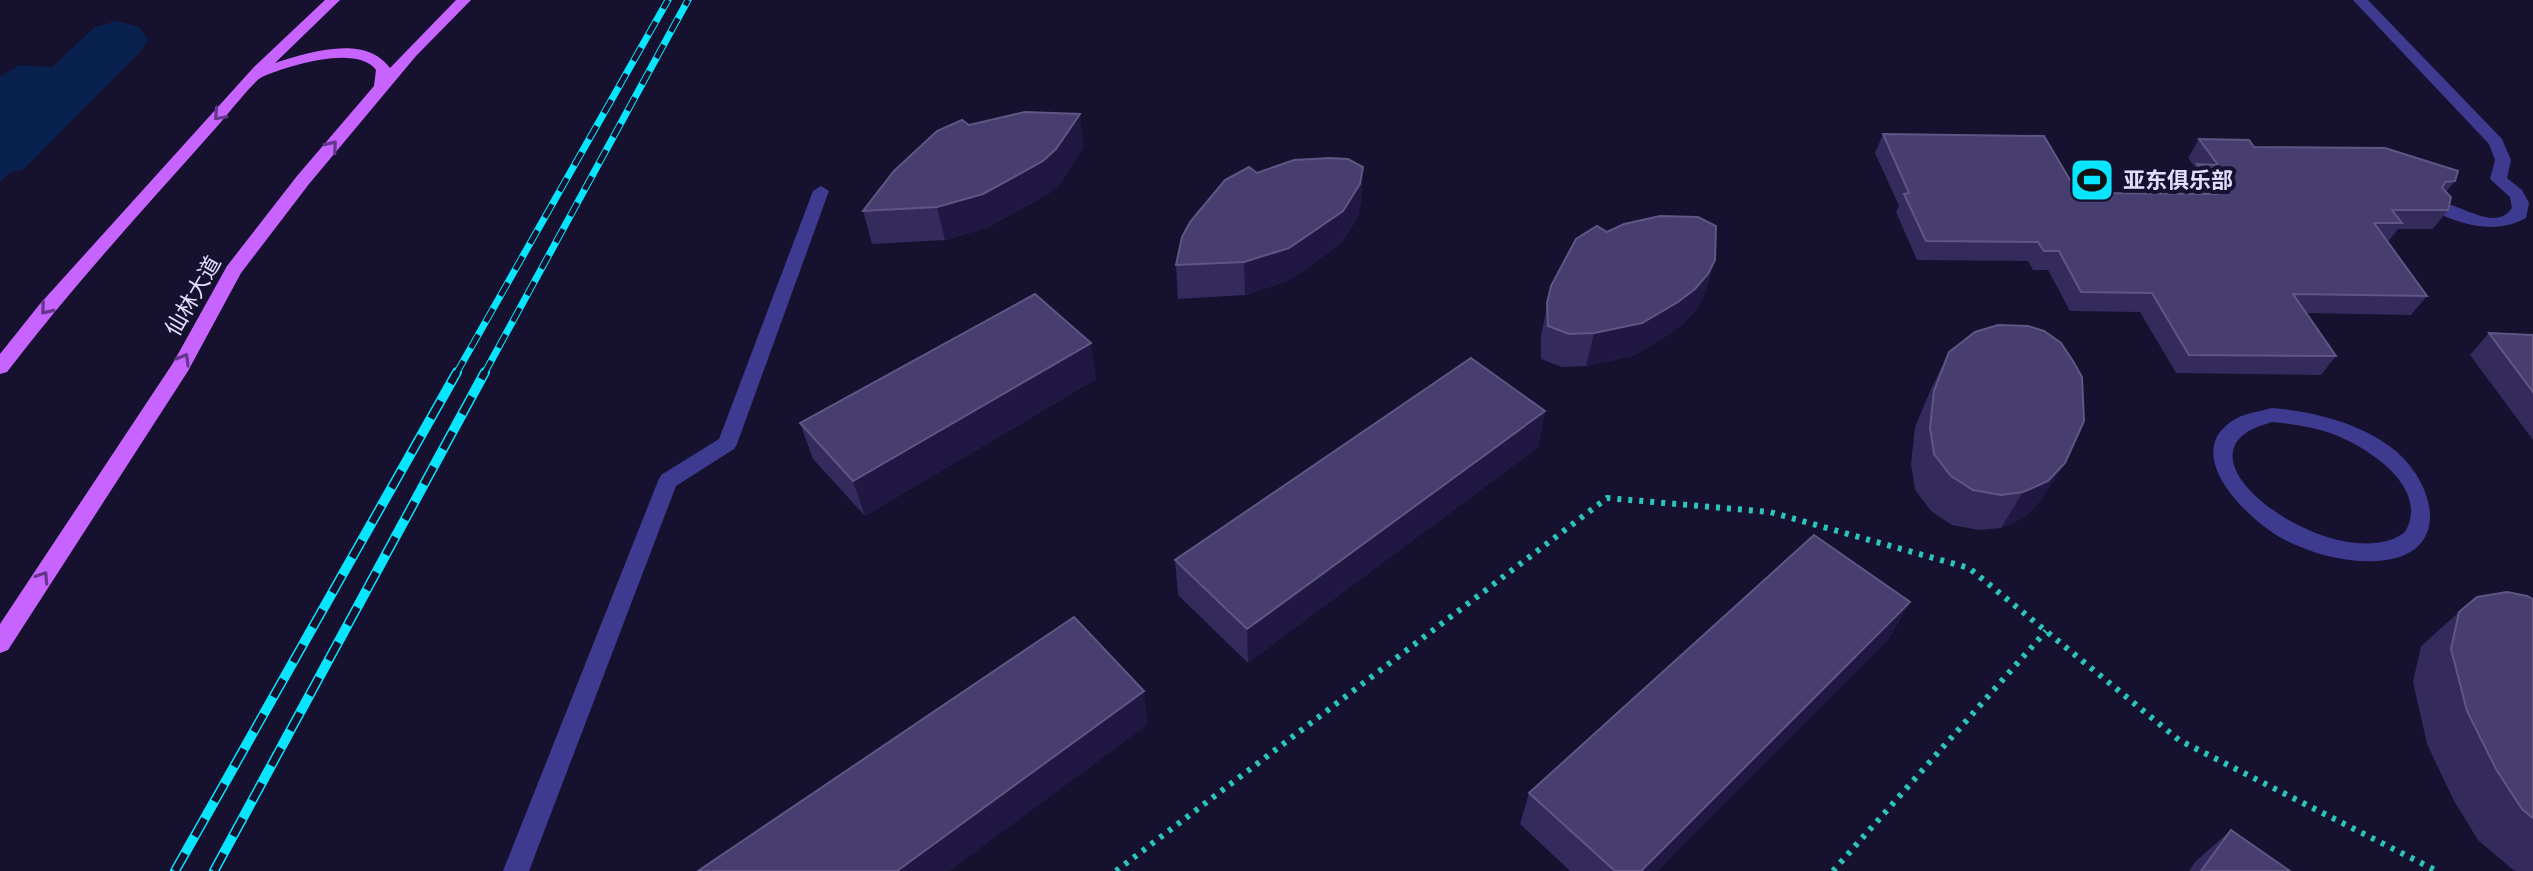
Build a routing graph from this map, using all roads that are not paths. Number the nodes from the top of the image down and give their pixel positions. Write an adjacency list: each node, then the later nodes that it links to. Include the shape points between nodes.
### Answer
1 (333, 0): 4 (main road)
2 (464, 0): 5 (main road, 仙林大道)
3 (2360, 0): 7 (street, via 2496,142 2504,168 2498,179 2523,206 2520,214 2501,222)
4 (247, 84): 5 (main road, via 277,66 332,52 377,61 385,78); 8 (main road, one-way to 8, via 45,309)
5 (382, 88): 10 (main road, 仙林大道, one-way to 5, via 181,366 233,270)
6 (821, 191): 11 (street, via 727,444 668,481)
7 (2439, 207)
8 (0, 367)
9 (2287, 531): 9 (street, via 2347,552 2374,553 2414,538 2423,524 2422,505 2399,467 2352,434 2297,416 2250,419 2224,441 2222,457 2242,496)
10 (0, 643)
11 (516, 871)

